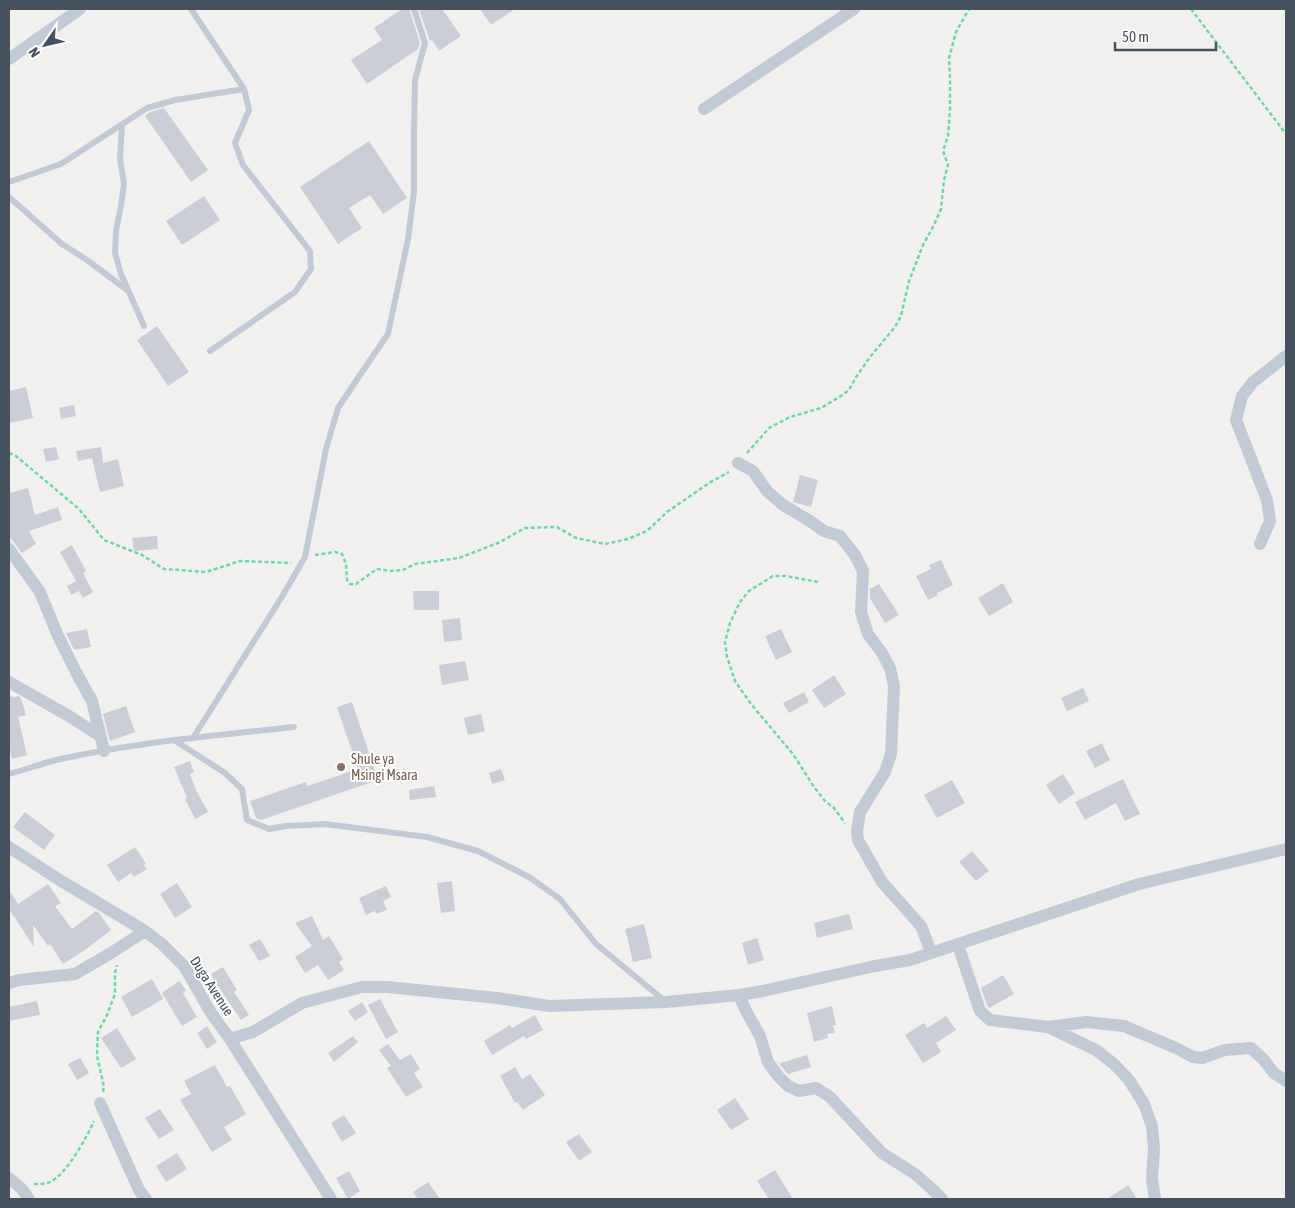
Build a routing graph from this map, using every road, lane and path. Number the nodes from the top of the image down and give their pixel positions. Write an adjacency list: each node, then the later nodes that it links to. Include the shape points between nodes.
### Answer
1 (80, 9): 7 (street)
2 (191, 9): 8 (lane)
3 (414, 9): 22 (lane, via 425,43 415,80 414,192 408,239 388,334 338,408 326,449)
4 (854, 9): 9 (street)
5 (970, 9): 19 (path, via 956,32 948,58 950,109 943,151 948,165 941,209 922,245 901,316 849,390 821,408 790,417 769,428)
6 (1191, 9): 11 (path)
7 (9, 59)
8 (244, 89): 10 (lane, via 156,105); 16 (lane, via 249,110 235,143 243,165 310,251 311,269 295,292)
9 (704, 108)
10 (122, 124): 12 (lane, via 61,164); 14 (lane, via 120,158 124,184 115,253)
11 (1286, 134)
12 (9, 182)
13 (9, 198): 14 (lane, via 62,244)
14 (128, 290): 15 (lane)
15 (144, 326)
16 (210, 351)
17 (1286, 356): 20 (street, via 1253,382 1242,396 1236,420 1267,500 1270,521)
18 (9, 453): 22 (path, via 79,509 104,540 142,555 164,569 206,572 240,561 291,563)
19 (738, 463): 22 (path, via 728,473 667,512 646,531 605,544 576,538 557,527 525,528 498,543 458,558 415,564 403,570 378,569 356,584 347,580 342,554 335,552); 31 (street, via 753,470 766,491 783,505 840,536 863,571 861,612 868,634 890,668 894,686 891,754 885,772 860,812 856,831)
20 (1260, 544)
21 (9, 549): 26 (street, via 40,592 58,636 92,701)
22 (305, 557): 27 (lane)
23 (818, 582): 31 (path, via 774,576 749,591 730,624 725,642 727,657 735,680 751,704)
24 (9, 682): 26 (street)
25 (294, 727): 27 (lane)
26 (100, 736): 29 (street)
27 (193, 738): 28 (lane)
28 (174, 740): 29 (lane); 40 (lane, via 225,773 242,789 247,820 258,825 269,829 325,824 427,837 478,851 529,877 560,899 596,944)
29 (104, 751): 30 (lane)
30 (9, 774)
31 (858, 840): 37 (street, via 882,882 921,926)
32 (9, 847): 34 (street, Duga Avenue)
33 (1286, 849): 35 (street, via 1139,884)
34 (145, 931): 36 (street); 42 (street, Duga Avenue, via 184,966)
35 (958, 945): 37 (street); 41 (street, via 980,1010 990,1020)
36 (121, 946): 38 (street, via 75,974); 44 (path, via 115,973 115,994 98,1032 97,1056 104,1087)
37 (931, 952): 39 (street, via 910,960)
38 (9, 983)
39 (740, 995): 40 (street); 50 (street, via 760,1036 768,1062 778,1076 788,1086 799,1090 816,1088 830,1097 882,1153 915,1174)
40 (666, 1002): 42 (street, via 549,1006 387,986 362,987 302,1003 253,1032)
41 (1048, 1027): 43 (street, via 1086,1022 1124,1026 1192,1057 1251,1048); 51 (street, via 1096,1050 1114,1064 1144,1104 1152,1126)
42 (230, 1039): 49 (street, Duga Avenue)
43 (1286, 1081)
44 (100, 1103): 46 (path, via 90,1130 63,1172 50,1183); 48 (street)
45 (9, 1178): 46 (street)
46 (22, 1188): 47 (street)
47 (29, 1199)
48 (146, 1199)
49 (331, 1199)
50 (942, 1199)
51 (1155, 1199)

